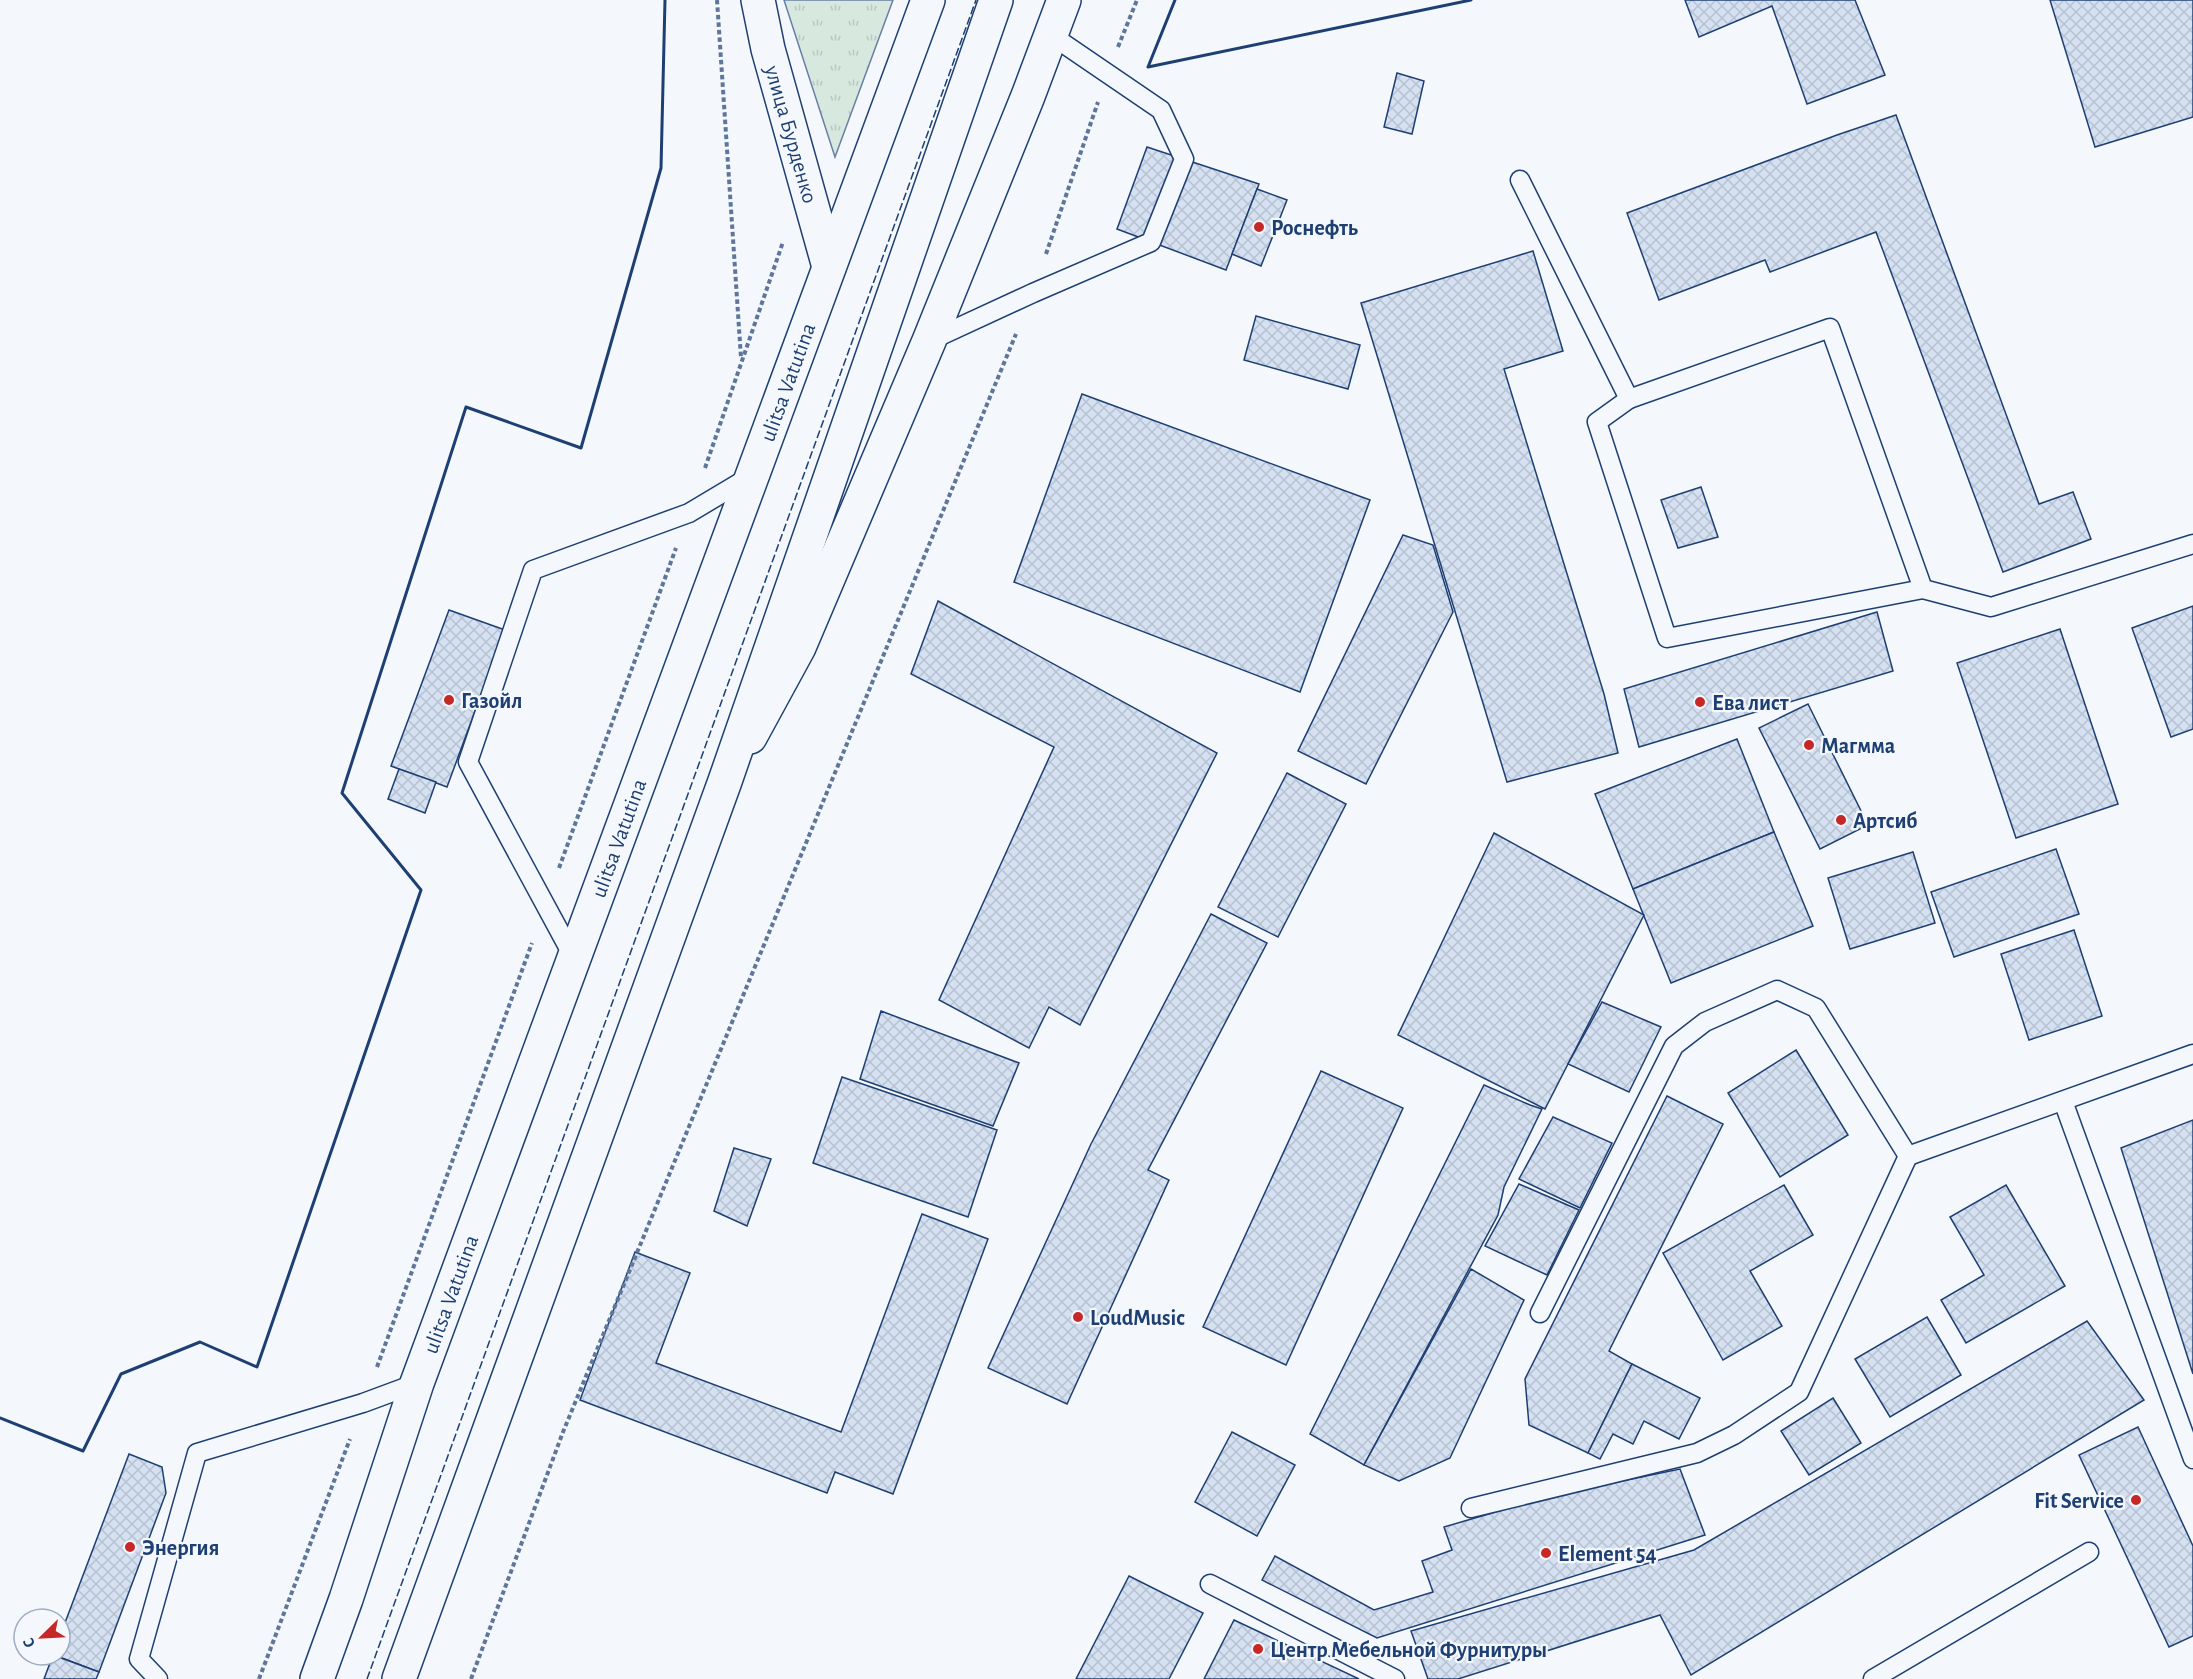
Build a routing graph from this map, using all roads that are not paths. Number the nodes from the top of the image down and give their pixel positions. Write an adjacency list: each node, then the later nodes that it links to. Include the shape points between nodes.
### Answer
1 (758, 0): 7 (main road, улица Бурденко)
2 (928, 0): 7 (main road, ulitsa Vatutina)
3 (1064, 0): 5 (main road)
4 (995, 2): 13 (main road)
5 (1051, 35): 8 (main road); 8 (lane, via 1161,110 1184,159 1151,242)
6 (1520, 180): 9 (lane)
7 (829, 267): 10 (main road, ulitsa Vatutina)
8 (929, 341): 13 (main road, via 799,647)
9 (1629, 399): 12 (lane, via 1830,328); 12 (lane, via 1598,422 1667,639)
10 (753, 475): 14 (main road, ulitsa Vatutina); 14 (lane, via 689,513 533,570 468,762)
11 (2193, 544): 12 (lane, via 1990,607)
12 (1923, 589)
13 (725, 781): 28 (main road)
14 (574, 958): 19 (main road, ulitsa Vatutina)
15 (2193, 1054): 16 (lane)
16 (2063, 1101): 17 (lane); 20 (lane)
17 (1908, 1156): 18 (lane, via 1816,1008 1777,990 1705,1022 1674,1046); 21 (lane, via 1799,1392 1734,1436 1697,1453)
18 (1540, 1313)
19 (417, 1383): 24 (main road, ulitsa Vatutina); 25 (lane, via 197,1453 139,1659)
20 (2193, 1459)
21 (1471, 1508)
22 (2089, 1552): 30 (lane)
23 (1210, 1584): 29 (lane)
24 (346, 1599): 26 (main road); 27 (main road, ulitsa Vatutina)
25 (158, 1679)
26 (301, 1679)
27 (317, 1679)
28 (399, 1679)
29 (1395, 1679)
30 (1873, 1679)

